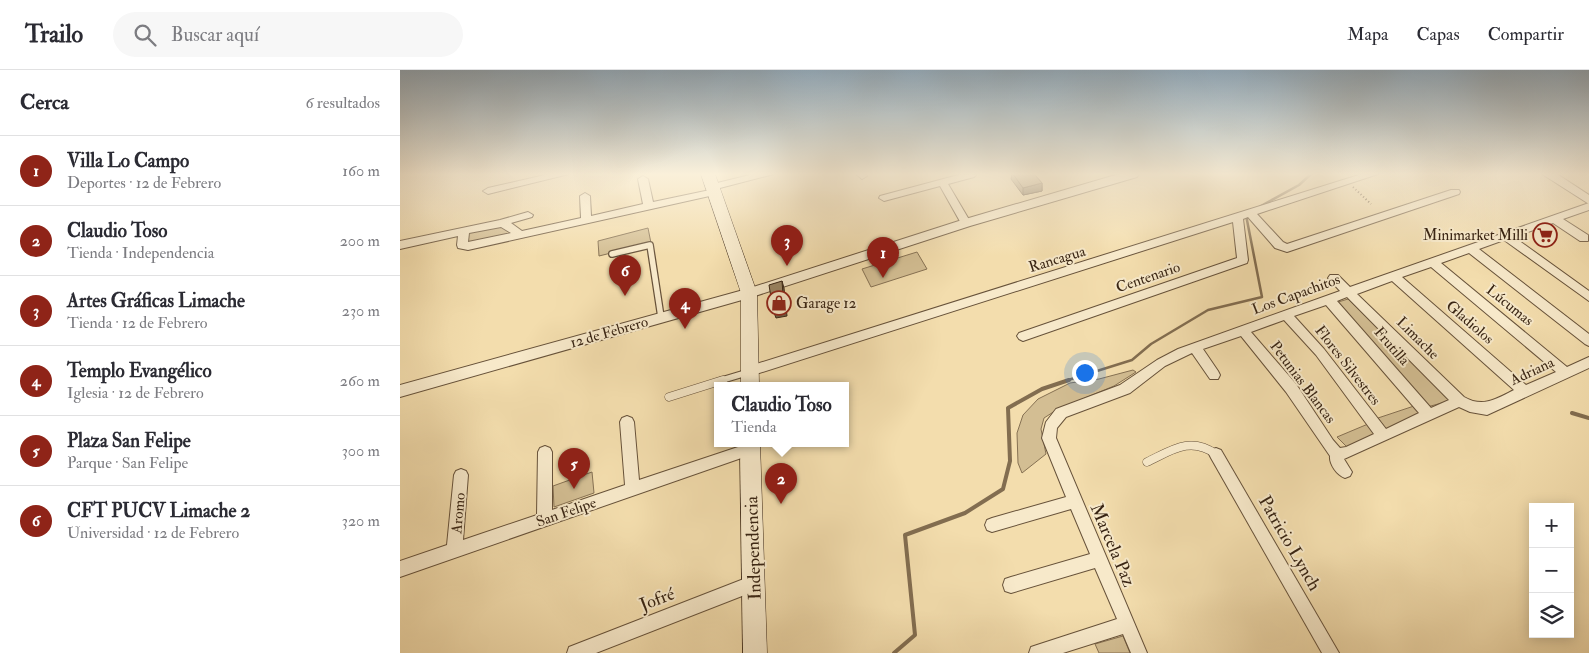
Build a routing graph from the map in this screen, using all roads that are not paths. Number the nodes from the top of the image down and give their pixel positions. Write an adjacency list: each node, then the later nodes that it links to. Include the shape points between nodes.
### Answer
1 (585, 201): 14 (street)
2 (647, 201): 9 (street)
3 (662, 201): 9 (street)
4 (717, 201): 27 (main road)
5 (953, 201): 16 (street)
6 (1040, 201): 16 (street, 12 de Febrero)
7 (1290, 201): 12 (street, Rancagua)
8 (1427, 201): 12 (street, via 1287,248)
9 (648, 206): 14 (street)
10 (1589, 206): 13 (street, Los Capachitos)
11 (528, 215): 15 (street)
12 (1245, 216): 34 (street, Centenario, via 1243,260); 40 (street, Rancagua)
13 (1555, 219): 19 (street, Los Capachitos); 20 (street)
14 (586, 220): 18 (street)
15 (503, 223): 17 (street); 18 (street)
16 (966, 223): 27 (street, 12 de Febrero)
17 (464, 231): 18 (street, via 462,245 468,246); 21 (street)
18 (521, 235)
19 (1507, 237): 22 (street, Los Capachitos); 29 (street)
20 (1584, 238)
21 (400, 245)
22 (1471, 249): 24 (street, Los Capachitos); 35 (street)
23 (612, 254): 32 (lane, via 650,245)
24 (1433, 263): 25 (street, Los Capachitos); 38 (street, Lúcumas)
25 (1394, 277): 28 (street, Los Capachitos); 44 (street, Gladiolos)
26 (1334, 278): 28 (street, Limache)
27 (749, 293): 32 (street, 12 de Febrero); 40 (main road)
28 (1349, 293): 30 (street, Los Capachitos); 46 (street, Limache)
29 (1589, 297)
30 (1329, 300): 31 (street, Los Capachitos); 48 (street, Frutilla)
31 (1286, 315): 33 (street, Los Capachitos); 50 (street, Flores Silvestres, via 1320,352)
32 (660, 317): 43 (street, 12 de Febrero)
33 (1243, 330): 36 (street, Los Capachitos); 55 (street, Petunias Blancas, via 1291,388)
34 (1023, 336)
35 (1589, 340)
36 (1195, 348): 39 (street); 52 (street, Los Capachitos, via 1172,356 1125,389 1061,414 1051,426 1049,438)
37 (1589, 362): 38 (street, Adriana)
38 (1566, 373): 44 (street, Adriana)
39 (1214, 375)
40 (750, 378): 41 (lane)
41 (733, 382)
42 (714, 386): 45 (lane)
43 (400, 392)
44 (1524, 392): 47 (street, Adriana)
45 (669, 397)
46 (1459, 401): 47 (street, Limache, via 1470,407); 48 (street)
47 (1488, 409)
48 (1428, 414): 50 (street)
49 (627, 422): 59 (street)
50 (1382, 435): 55 (street, via 1347,453)
51 (744, 449): 59 (street, San Felipe); 66 (main road, Independencia)
52 (1054, 451): 60 (street, Marcela Paz)
53 (545, 452): 61 (street)
54 (1216, 454): 56 (lane, via 1206,446 1189,443); 73 (street, Patricio Lynch)
55 (1337, 454): 57 (street, Petunias Blancas, via 1336,459)
56 (1147, 462)
57 (1345, 472)
58 (461, 475): 63 (street, Aromo)
59 (633, 489): 61 (street, San Felipe)
60 (1074, 501): 62 (street); 64 (street, Marcela Paz)
61 (544, 520): 63 (street, San Felipe)
62 (992, 525)
63 (454, 551): 65 (street, San Felipe)
64 (1099, 559): 67 (street); 68 (street, Marcela Paz)
65 (400, 570)
66 (754, 583): 69 (street, Jofré); 70 (main road, Independencia)
67 (1011, 585)
68 (1127, 624): 71 (street); 72 (street, Marcela Paz)
69 (575, 653)
70 (755, 653)
71 (1037, 653)
72 (1138, 653)
73 (1331, 653)

